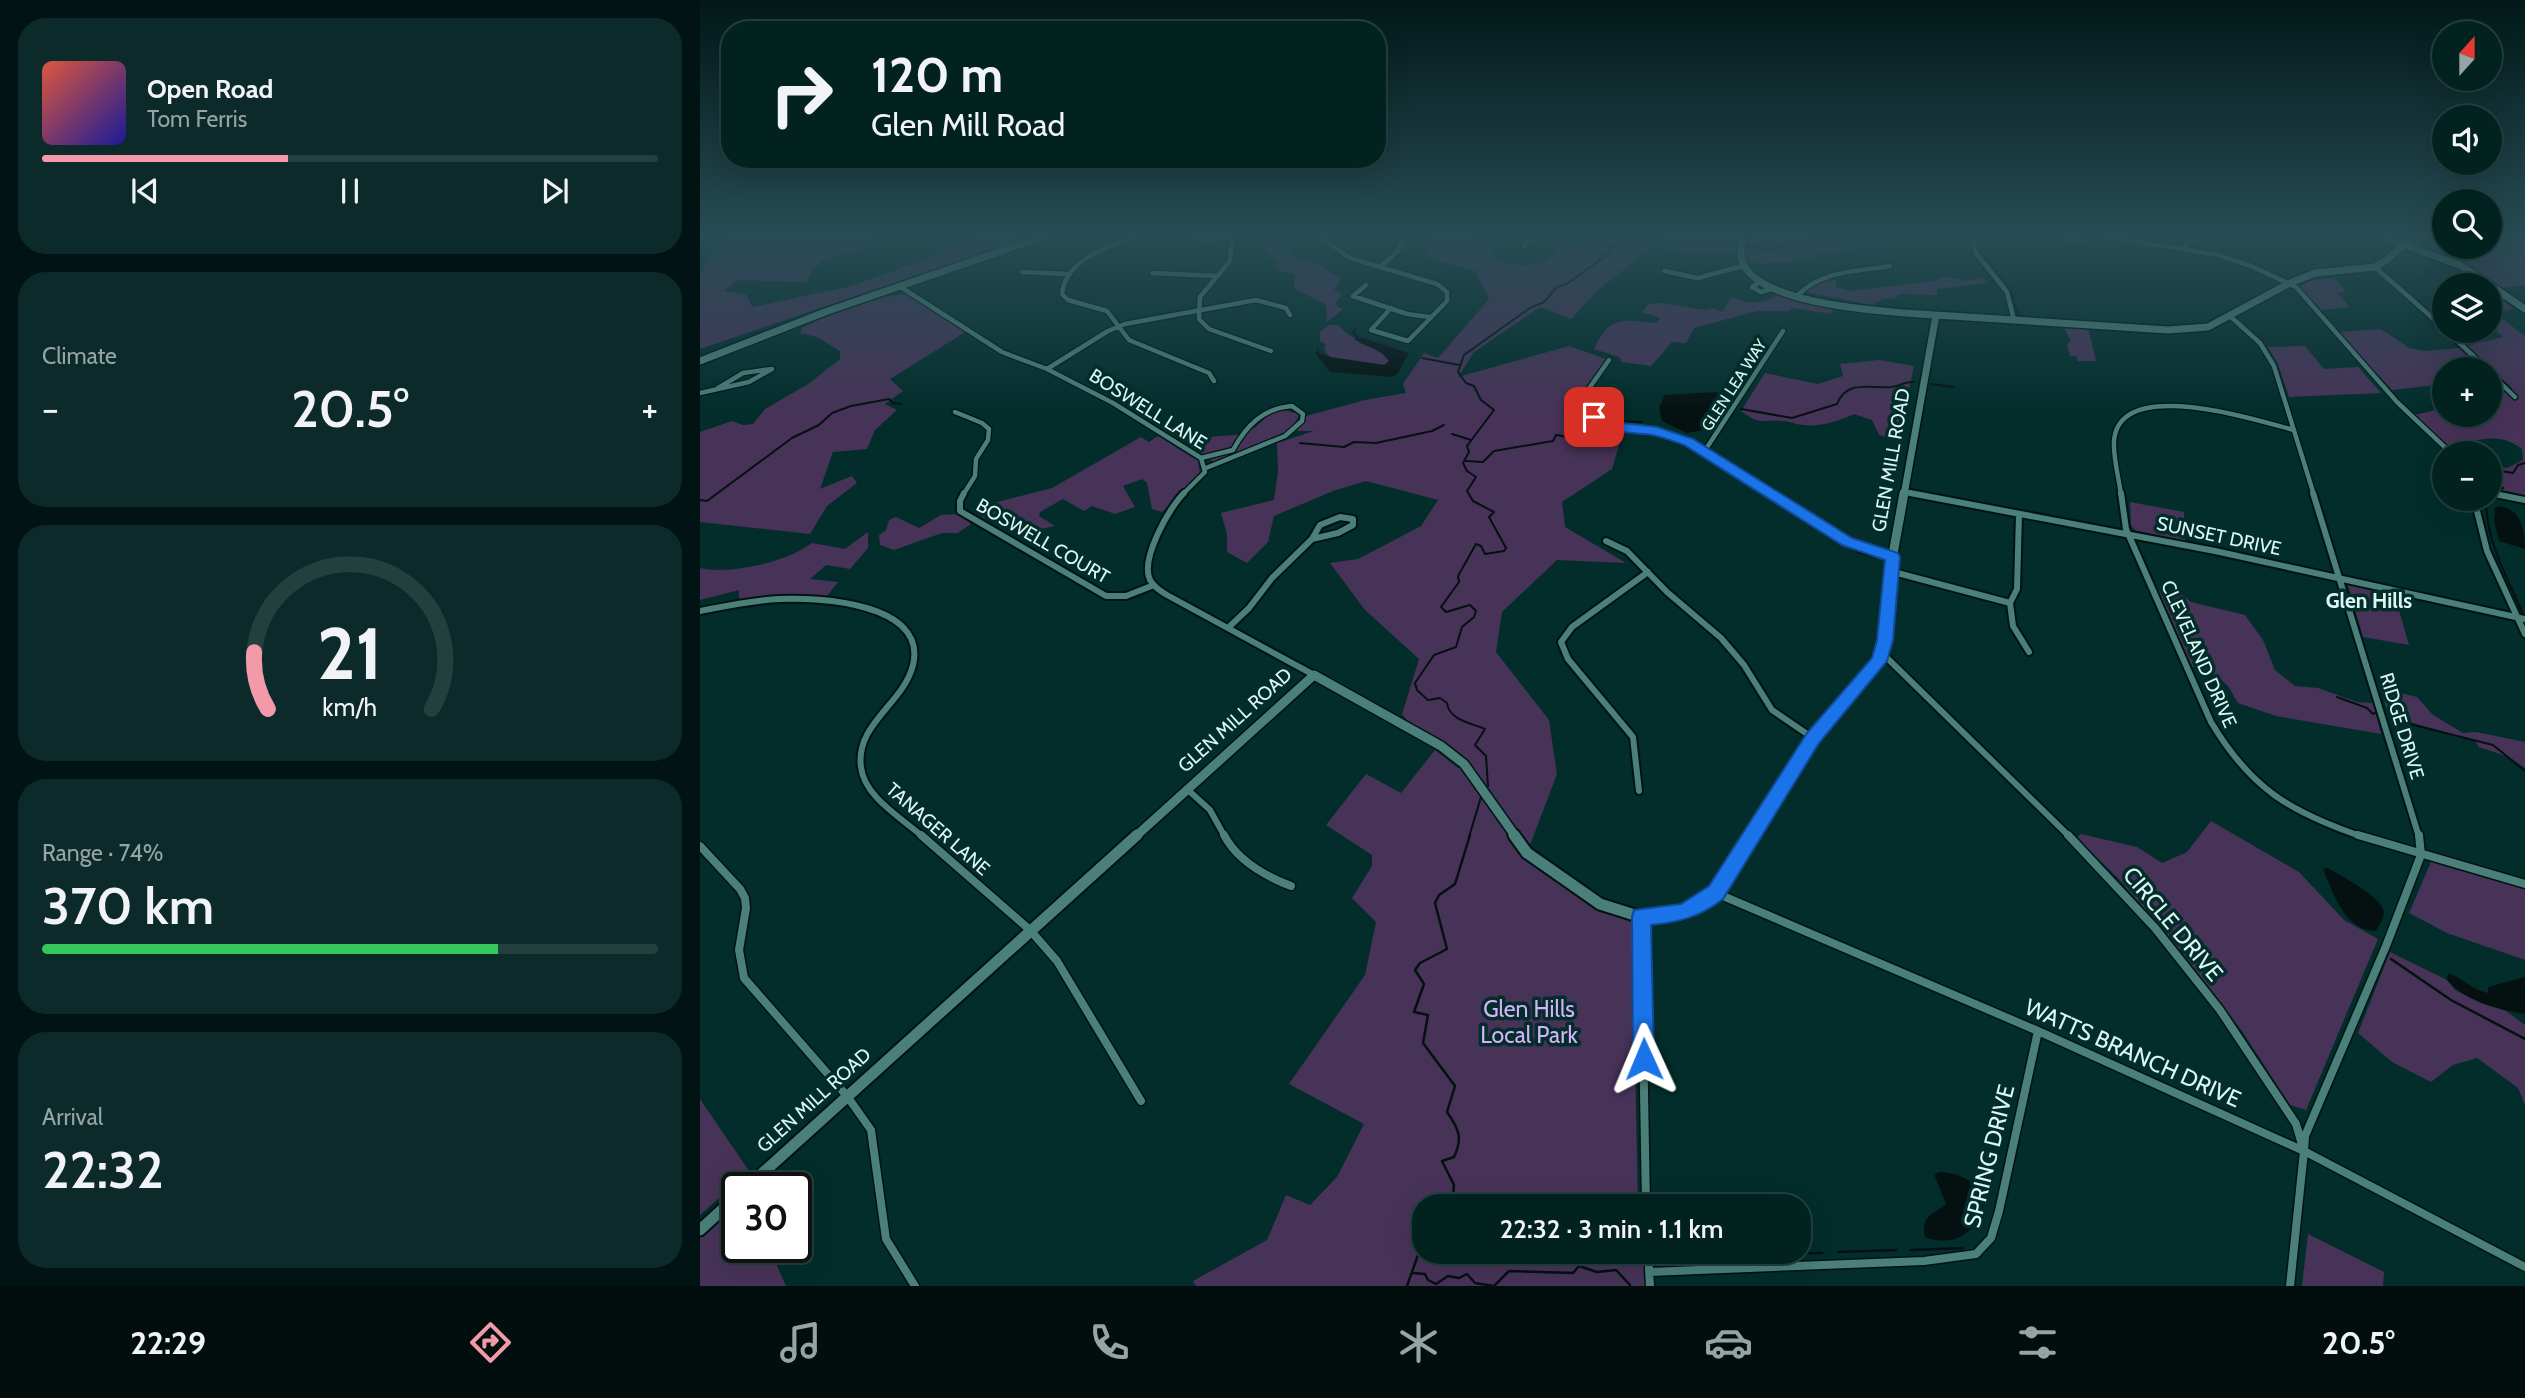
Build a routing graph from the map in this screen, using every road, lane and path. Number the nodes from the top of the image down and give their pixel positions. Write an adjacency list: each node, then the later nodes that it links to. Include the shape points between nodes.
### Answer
1 (878, 294): 29 (main road)
2 (912, 294): 30 (street, BOSWELL LANE, via 1002,352)
3 (1063, 294): 23 (street, via 1107,312)
4 (1202, 294): 16 (street)
5 (1355, 294): 14 (street)
6 (1445, 294): 20 (street, via 1447,301)
7 (1790, 294): 13 (main road)
8 (2008, 294): 22 (street)
9 (2271, 294): 19 (main road)
10 (2302, 294): 38 (street, via 2397,402)
11 (2405, 294): 21 (street)
12 (2503, 294): 15 (main road)
13 (1797, 296): 18 (main road, via 1881,312)
14 (1391, 308): 20 (street); 20 (street, via 1371,327 1373,332 1408,341)
15 (2525, 309)
16 (1197, 312): 17 (street, via 1261,300); 23 (street); 26 (street, via 1201,324 1209,329)
17 (1290, 315)
18 (1936, 315): 22 (main road); 42 (main road, GLEN MILL ROAD)
19 (2230, 316): 22 (main road, via 2203,329 2186,331); 37 (street, RIDGE DRIVE, via 2269,355)
20 (1430, 317)
21 (2432, 318)
22 (2014, 320)
23 (1117, 327): 30 (street); 31 (street, via 1129,340 1209,373)
24 (1783, 331): 39 (street, GLEN LEA WAY)
25 (2459, 343): 27 (street)
26 (1271, 351)
27 (2474, 357)
28 (1609, 360): 39 (street, via 1585,391 1589,413 1613,426 1675,436)
29 (700, 361)
30 (1047, 369): 40 (street, BOSWELL LANE, via 1113,403)
31 (1214, 381)
32 (2502, 384): 35 (street)
33 (718, 388): 33 (street, via 766,375 772,369 723,382); 34 (street)
34 (700, 393)
35 (2515, 397)
36 (956, 412): 54 (street, BOSWELL COURT, via 989,429 986,447 976,458 975,478 959,501 960,511 1106,596 1132,595)
37 (2294, 430): 47 (street, CLEVELAND DRIVE, via 2183,405 2151,407 2128,415 2117,427 2114,440); 53 (street, RIDGE DRIVE)
38 (2438, 441)
39 (1704, 452): 50 (street, via 1847,541)
40 (1201, 458): 41 (street, BOSWELL LANE); 41 (street, via 1233,450 1244,432 1271,409 1292,406 1303,414 1302,421 1285,436)
41 (1206, 468): 54 (street, BOSWELL LANE, via 1202,478 1165,515 1149,561)
42 (1905, 492): 46 (street, SUNSET DRIVE); 50 (main road, GLEN MILL ROAD)
43 (2502, 495): 44 (street)
44 (2525, 500)
45 (2477, 511): 57 (street, via 2482,537)
46 (2019, 514): 47 (street, SUNSET DRIVE); 55 (street, via 2017,589)
47 (2128, 534): 53 (street, SUNSET DRIVE); 68 (street, CLEVELAND DRIVE, via 2211,723 2239,766 2266,790 2319,823)
48 (1312, 539): 48 (street, via 1326,522 1353,519 1353,525 1344,531); 59 (street)
49 (1606, 541): 52 (street, via 1627,551)
50 (1893, 557): 51 (main road, GLEN MILL ROAD)
51 (1890, 571): 55 (street); 62 (main road, GLEN MILL ROAD)
52 (1648, 572): 64 (street, via 1730,647 1772,710); 66 (street, via 1572,626 1561,642 1568,659 1633,737)
53 (2340, 579): 57 (street, SUNSET DRIVE); 68 (street, RIDGE DRIVE, via 2422,845)
54 (1154, 585): 59 (street)
55 (2010, 603): 61 (street, via 2013,626)
56 (700, 611): 73 (street, TANAGER LANE, via 778,599 833,601 885,615 905,628 914,642 913,667 866,735 859,765 865,784)
57 (2516, 617): 58 (street, SUNSET DRIVE); 60 (street)
58 (2525, 618)
59 (1229, 626): 63 (street)
60 (2525, 635)
61 (2029, 652)
62 (1882, 653): 64 (main road, GLEN MILL ROAD); 77 (street, CIRCLE DRIVE, via 2066,833 2155,928 2249,1052 2296,1124)
63 (1314, 675): 65 (main road, GLEN MILL ROAD); 72 (main road, GLEN MILL ROAD, via 1441,746 1464,764 1527,853 1600,904)
64 (1813, 738): 71 (main road, GLEN MILL ROAD)
65 (1187, 789): 70 (street, via 1210,810 1239,855 1269,877); 73 (main road, GLEN MILL ROAD)
66 (1639, 791)
67 (700, 846): 75 (street, via 745,898 739,950 744,978)
68 (2421, 855): 69 (street, CLEVELAND DRIVE); 77 (street, via 2305,1136)
69 (2525, 884)
70 (1291, 886)
71 (1716, 893): 72 (main road, GLEN MILL ROAD, via 1682,913); 74 (street, WATTS BRANCH DRIVE)
72 (1641, 917): 79 (street)
73 (1030, 930): 75 (main road, GLEN MILL ROAD); 76 (street, TANAGER LANE, via 1056,961)
74 (2038, 1031): 77 (street, WATTS BRANCH DRIVE); 84 (street, SPRING DRIVE, via 1999,1211 1991,1238 1976,1254 1924,1261)
75 (847, 1096): 78 (main road, GLEN MILL ROAD); 85 (street, via 871,1130 886,1239)
76 (1141, 1101)
77 (2304, 1151): 83 (street, WATTS BRANCH DRIVE); 87 (street, CIRCLE DRIVE)
78 (764, 1172)
79 (1646, 1194)
80 (721, 1211): 81 (main road)
81 (700, 1230)
82 (1649, 1264): 84 (street)
83 (2525, 1267)
84 (1649, 1272): 86 (street)
85 (915, 1286)
86 (1650, 1286)
87 (2290, 1286)

